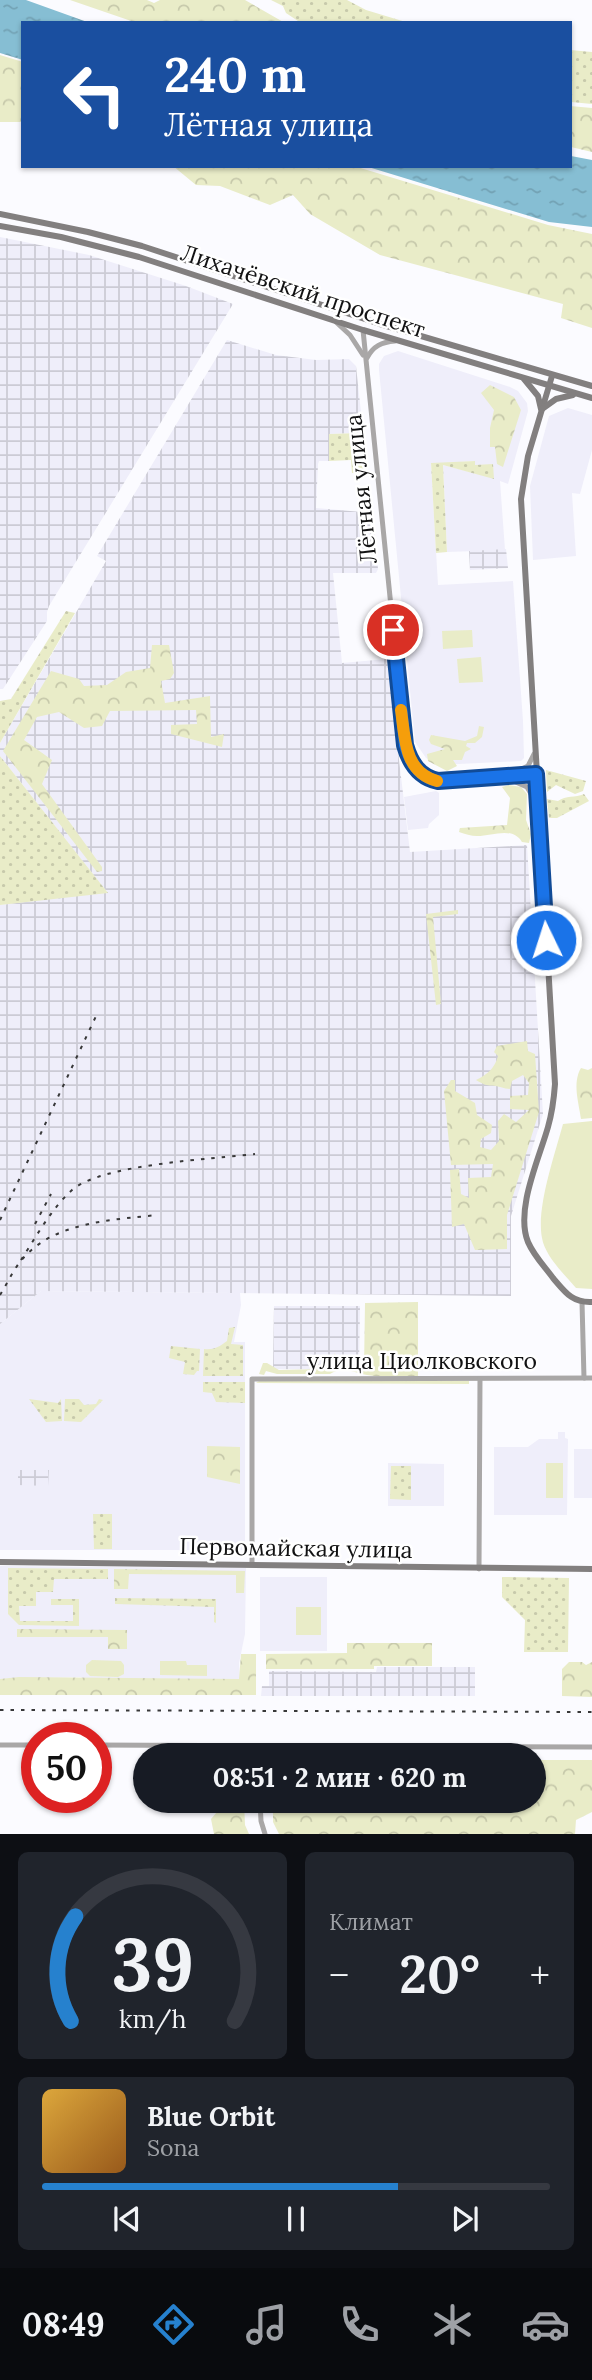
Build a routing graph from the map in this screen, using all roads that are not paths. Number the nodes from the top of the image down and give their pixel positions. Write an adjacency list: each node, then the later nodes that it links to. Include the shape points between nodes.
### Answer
1 (0, 214): 3 (main road, Лихачёвский проспект, via 142,246)
2 (0, 226): 4 (main road, Лихачёвский проспект, via 139,257)
3 (360, 317): 5 (main road); 8 (main road, Лихачёвский проспект)
4 (335, 321): 5 (main road, Лихачёвский проспект); 7 (street)
5 (363, 330): 6 (main road, Лихачёвский проспект); 7 (street, Лётная улица)
6 (397, 340): 7 (street, via 375,347); 9 (main road, Лихачёвский проспект)
7 (366, 361): 17 (street, Лётная улица, via 407,754 417,770 434,781)
8 (552, 376): 10 (main road); 11 (main road, Лихачёвский проспект)
9 (524, 379): 10 (main road, Лихачёвский проспект); 14 (main road, via 538,396)
10 (548, 386): 12 (main road, Лихачёвский проспект); 14 (main road)
11 (592, 386)
12 (579, 395): 13 (main road, Лихачёвский проспект); 14 (main road, via 556,399)
13 (592, 398)
14 (541, 411): 15 (main road, via 520,510)
15 (534, 754): 16 (main road); 17 (street, via 525,769)
16 (536, 774): 17 (street, Лётная улица); 18 (main road)
17 (504, 777): 18 (street, via 527,787)
18 (537, 804): 19 (main road, via 555,1084 524,1227 537,1258 573,1300)
19 (582, 1302): 20 (main road); 21 (street)
20 (592, 1302)
21 (584, 1378): 22 (street, улица Циолковского); 23 (street, улица Циолковского)
22 (592, 1378)
23 (480, 1379): 25 (street, улица Циолковского, via 252,1379); 26 (street)
24 (0, 1562): 25 (main road, Первомайская улица)
25 (252, 1564): 26 (main road, Первомайская улица)
26 (479, 1569): 27 (main road, Первомайская улица)
27 (592, 1569)
28 (0, 1745): 29 (street)
29 (21, 1745)
30 (112, 1745): 31 (street)
31 (133, 1745)
32 (546, 1747): 33 (street)
33 (592, 1747)
34 (262, 1813): 35 (street)
35 (265, 1834)

